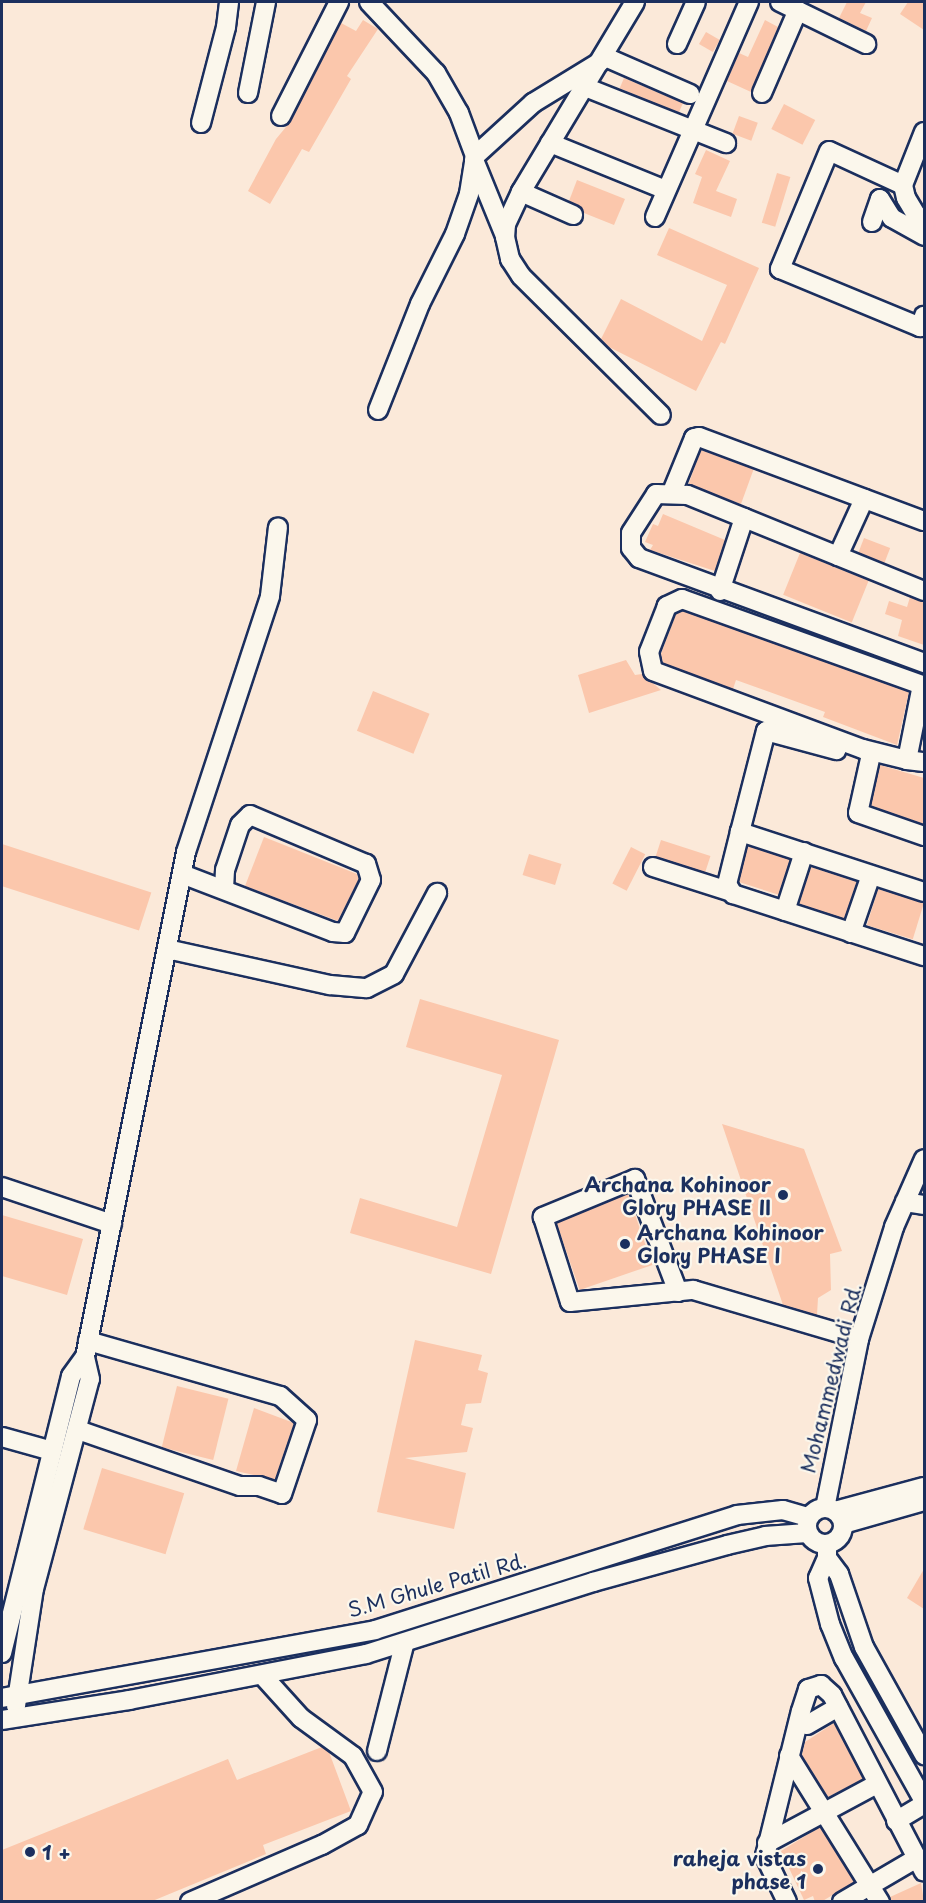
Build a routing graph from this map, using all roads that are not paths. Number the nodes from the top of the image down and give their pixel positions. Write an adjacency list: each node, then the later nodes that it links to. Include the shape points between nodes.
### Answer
1 (229, 2): 18 (street)
2 (266, 2): 14 (street)
3 (339, 2): 17 (street)
4 (369, 2): 23 (street, via 436,73 459,113)
5 (635, 2): 12 (street)
6 (696, 2): 10 (street)
7 (749, 2): 19 (street)
8 (780, 2): 9 (street)
9 (798, 10): 11 (street); 15 (street)
10 (677, 44)
11 (866, 44)
12 (601, 59): 13 (street); 16 (street); 23 (street, via 533,103)
13 (585, 87): 19 (street); 21 (street)
14 (248, 93)
15 (762, 93)
16 (690, 94)
17 (281, 116)
18 (201, 123)
19 (692, 131): 22 (street); 25 (street)
20 (924, 132): 24 (street)
21 (550, 143): 25 (street); 26 (street)
22 (726, 143)
23 (475, 158): 32 (street); 34 (street, via 469,194 455,234 420,304)
24 (903, 185): 29 (street, via 917,216); 33 (street, via 829,151 780,269 920,327)
25 (666, 190): 28 (street)
26 (521, 192): 27 (street); 32 (street, via 506,224)
27 (573, 215)
28 (655, 217)
29 (924, 219)
30 (872, 222): 31 (street, via 880,199 892,218)
31 (924, 236)
32 (506, 237): 35 (street, via 510,259 521,276)
33 (924, 316)
34 (378, 410)
35 (661, 415)
36 (672, 492): 37 (street, via 694,438 699,437); 38 (street); 42 (street, via 656,494 631,534 631,548 639,558)
37 (864, 499): 39 (street); 41 (street)
38 (744, 518): 41 (street); 42 (street)
39 (924, 521)
40 (278, 527): 52 (street, via 270,596 239,682)
41 (838, 556): 43 (street)
42 (720, 591): 44 (street)
43 (924, 591)
44 (924, 663)
45 (870, 759): 47 (street); 48 (street, via 766,731); 49 (street, via 858,813)
46 (916, 761): 46 (street, via 863,749 653,671 649,652 667,606 682,599 922,685)
47 (924, 773)
48 (740, 832): 50 (street); 55 (street)
49 (924, 836)
50 (804, 852): 53 (street); 58 (street)
51 (652, 867): 55 (street)
52 (182, 874): 54 (street); 60 (street)
53 (871, 874): 56 (street); 59 (street)
54 (224, 888): 54 (street, via 333,932 345,933 364,898 370,871 366,864 250,815 240,825 225,870)
55 (728, 891): 58 (street)
56 (924, 892)
57 (437, 893): 60 (street, via 394,974 368,988 330,985)
58 (785, 911): 59 (street)
59 (851, 933): 61 (street)
60 (167, 949): 66 (street)
61 (923, 950)
62 (924, 1159): 64 (street, Mohammedwadi Rd.)
63 (2, 1187): 66 (street)
64 (905, 1202): 65 (street); 68 (street, Mohammedwadi Rd.)
65 (924, 1205)
66 (112, 1224): 69 (street)
67 (686, 1291): 67 (street, via 570,1302 543,1217 635,1179); 68 (street)
68 (859, 1339): 75 (street, Mohammedwadi Rd.)
69 (87, 1349): 70 (street, via 90,1379); 70 (street, via 280,1396 307,1420 282,1494 259,1486 240,1486); 72 (street, via 71,1376)
70 (78, 1430): 81 (street)
71 (2, 1437): 72 (street)
72 (52, 1451): 79 (street)
73 (924, 1487): 75 (street)
74 (924, 1501): 75 (street)
75 (834, 1514): 76 (street); 77 (street, via 837,1540)
76 (808, 1525): 77 (street, S.M Ghule Patil Rd., via 812,1540); 78 (street, via 593,1582); 81 (street, S.M Ghule Patil Rd., via 783,1510 737,1515 375,1630)
77 (827, 1551): 86 (street, via 864,1647); 89 (street, via 818,1578 830,1624 844,1658)
78 (404, 1645): 80 (street); 85 (street)
79 (2, 1653)
80 (263, 1676): 83 (street); 95 (street, via 301,1719 353,1756 373,1792 358,1825 322,1845)
81 (9, 1696): 83 (street)
82 (838, 1707): 84 (street); 87 (street, via 821,1685 808,1689); 88 (street)
83 (8, 1719)
84 (807, 1725)
85 (377, 1751)
86 (924, 1755)
87 (789, 1756): 90 (street); 92 (street)
88 (877, 1784): 90 (street); 91 (street)
89 (924, 1803): 91 (street)
90 (825, 1812): 92 (street); 94 (street)
91 (896, 1821): 93 (street)
92 (767, 1843): 96 (street, via 765,1856)
93 (921, 1865): 94 (street)
94 (870, 1885): 97 (street); 98 (street)
95 (190, 1902)
96 (787, 1902)
97 (842, 1902)
98 (880, 1902)

